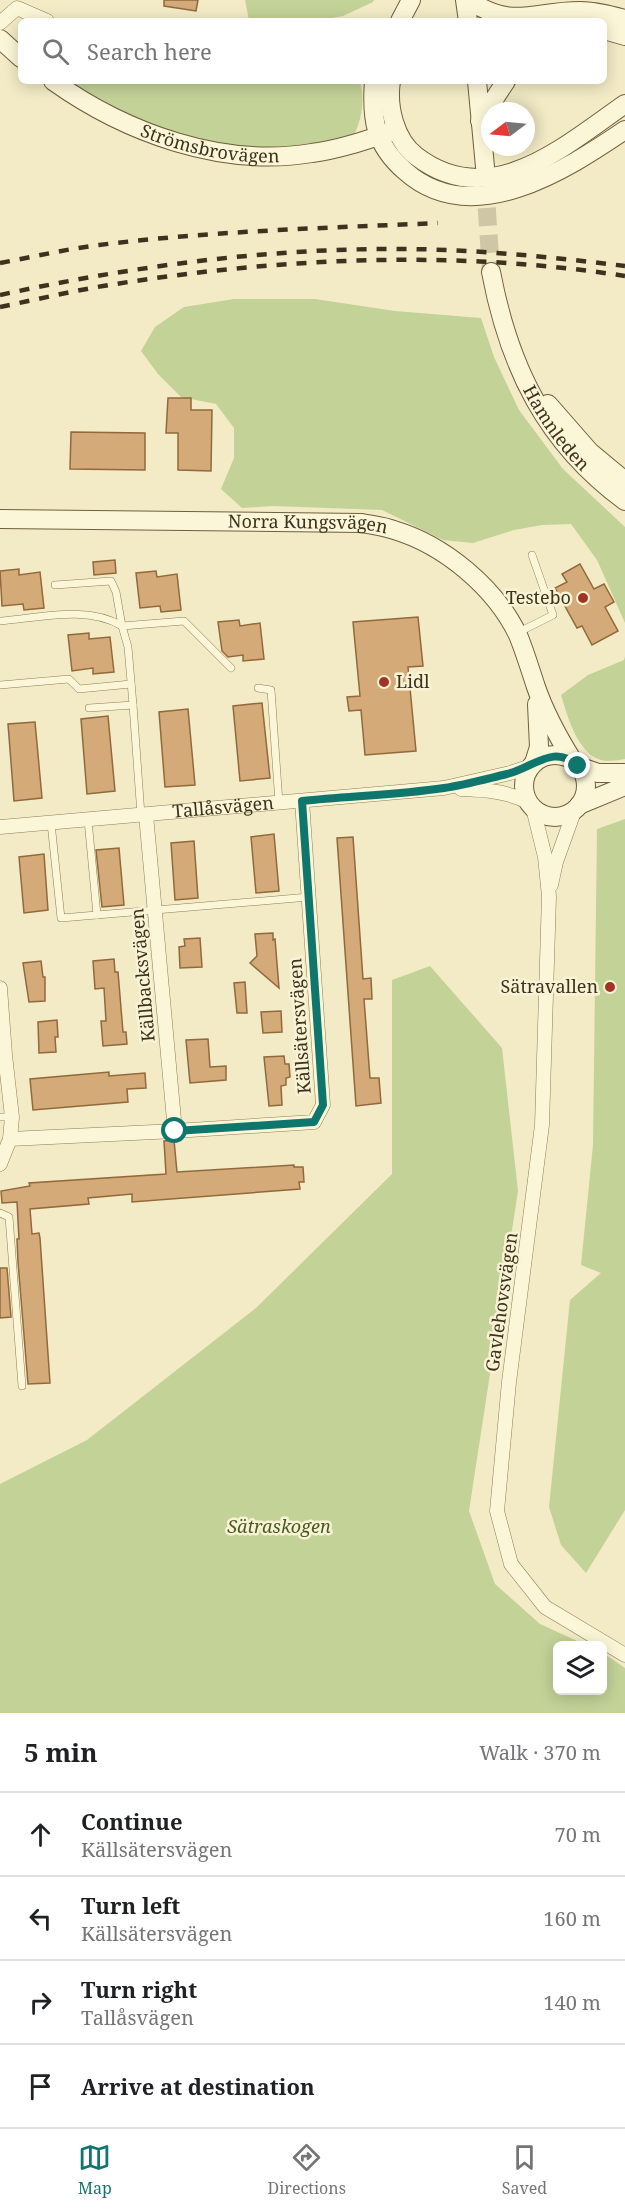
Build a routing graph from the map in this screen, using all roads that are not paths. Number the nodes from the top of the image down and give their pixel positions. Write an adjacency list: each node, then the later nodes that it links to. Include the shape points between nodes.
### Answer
1 (411, 0): 4 (main road)
2 (466, 0): 5 (main road); 6 (main road, via 502,17 578,11)
3 (40, 18): 7 (street, via 17,8)
4 (402, 18)
5 (468, 18)
6 (625, 19)
7 (0, 23)
8 (607, 31): 9 (main road)
9 (625, 36)
10 (0, 39): 11 (main road)
11 (18, 55)
12 (57, 84): 21 (main road, Strömsbrovägen, via 136,127 170,141 209,150 254,156 310,154)
13 (374, 84): 21 (main road, via 372,113)
14 (391, 84): 19 (main road)
15 (477, 84): 18 (main road)
16 (504, 84): 18 (main road)
17 (625, 104): 19 (main road, via 539,161 511,174 489,178 449,176 431,168 410,152)
18 (480, 121): 22 (main road)
19 (396, 130): 21 (main road, Strömsbrovägen)
20 (625, 130): 21 (main road, via 584,158 546,177 490,195 446,192 422,183 386,152)
21 (378, 136)
22 (485, 167)
23 (491, 272): 24 (main road, Hamnleden)
24 (507, 338): 25 (main road, Hamnleden, via 555,412 590,452); 26 (main road, Hamnleden, via 529,391 558,438 603,485)
25 (625, 481)
26 (625, 501)
27 (0, 519): 32 (main road, Norra Kungsvägen, via 362,523 393,529 445,555 467,572)
28 (532, 555): 32 (lane, via 553,615)
29 (55, 585): 31 (lane, via 111,581)
30 (0, 621): 31 (lane, via 89,614)
31 (122, 626): 33 (lane, via 184,621); 34 (lane)
32 (517, 633): 36 (main road, Norra Kungsvägen)
33 (231, 668)
34 (131, 684): 35 (lane, via 79,689 69,680); 38 (lane)
35 (0, 685)
36 (536, 687): 40 (main road, Norra Kungsvägen, via 551,724); 41 (main road, Norra Kungsvägen, via 539,747)
37 (258, 688): 46 (lane, via 272,690)
38 (133, 705): 39 (lane); 49 (lane)
39 (89, 708)
40 (575, 763): 41 (main road, Tallåsvägen, via 553,755); 42 (main road, Tallåsvägen, via 598,773); 48 (main road, via 585,781 583,798)
41 (532, 765): 44 (street, Tallåsvägen); 47 (main road, via 524,784)
42 (625, 773)
43 (625, 786): 48 (main road, Tallåsvägen)
44 (444, 788): 45 (street, Tallåsvägen); 47 (street, Tallåsvägen, via 497,791)
45 (302, 801): 46 (street, Tallåsvägen); 54 (street, Källsätersvägen)
46 (279, 803): 49 (street, Tallåsvägen)
47 (531, 805): 48 (main road, Tallåsvägen, via 549,816 567,814); 53 (street, Gavlehovsvägen, via 545,857)
48 (577, 807): 53 (street, Gavlehovsvägen, via 556,862)
49 (143, 815): 50 (street, Tallåsvägen); 55 (street, Källbacksvägen)
50 (88, 820): 51 (street, Tallåsvägen); 56 (lane)
51 (51, 823): 52 (street, Tallåsvägen); 56 (lane, via 61,918)
52 (0, 827)
53 (549, 896): 64 (street, Gavlehovsvägen, via 542,1125 509,1382 497,1511 511,1564 545,1607)
54 (309, 897): 55 (lane); 59 (street, Källsätersvägen, via 323,1105 314,1122)
55 (156, 909): 56 (lane); 59 (street, Källbacksvägen)
56 (97, 915)
57 (0, 988): 58 (street)
58 (6, 1117): 60 (street)
59 (175, 1131): 60 (street, Källsätersvägen)
60 (10, 1139): 61 (street)
61 (0, 1164)
62 (0, 1212): 63 (lane, via 9,1217)
63 (22, 1386)
64 (625, 1655)

